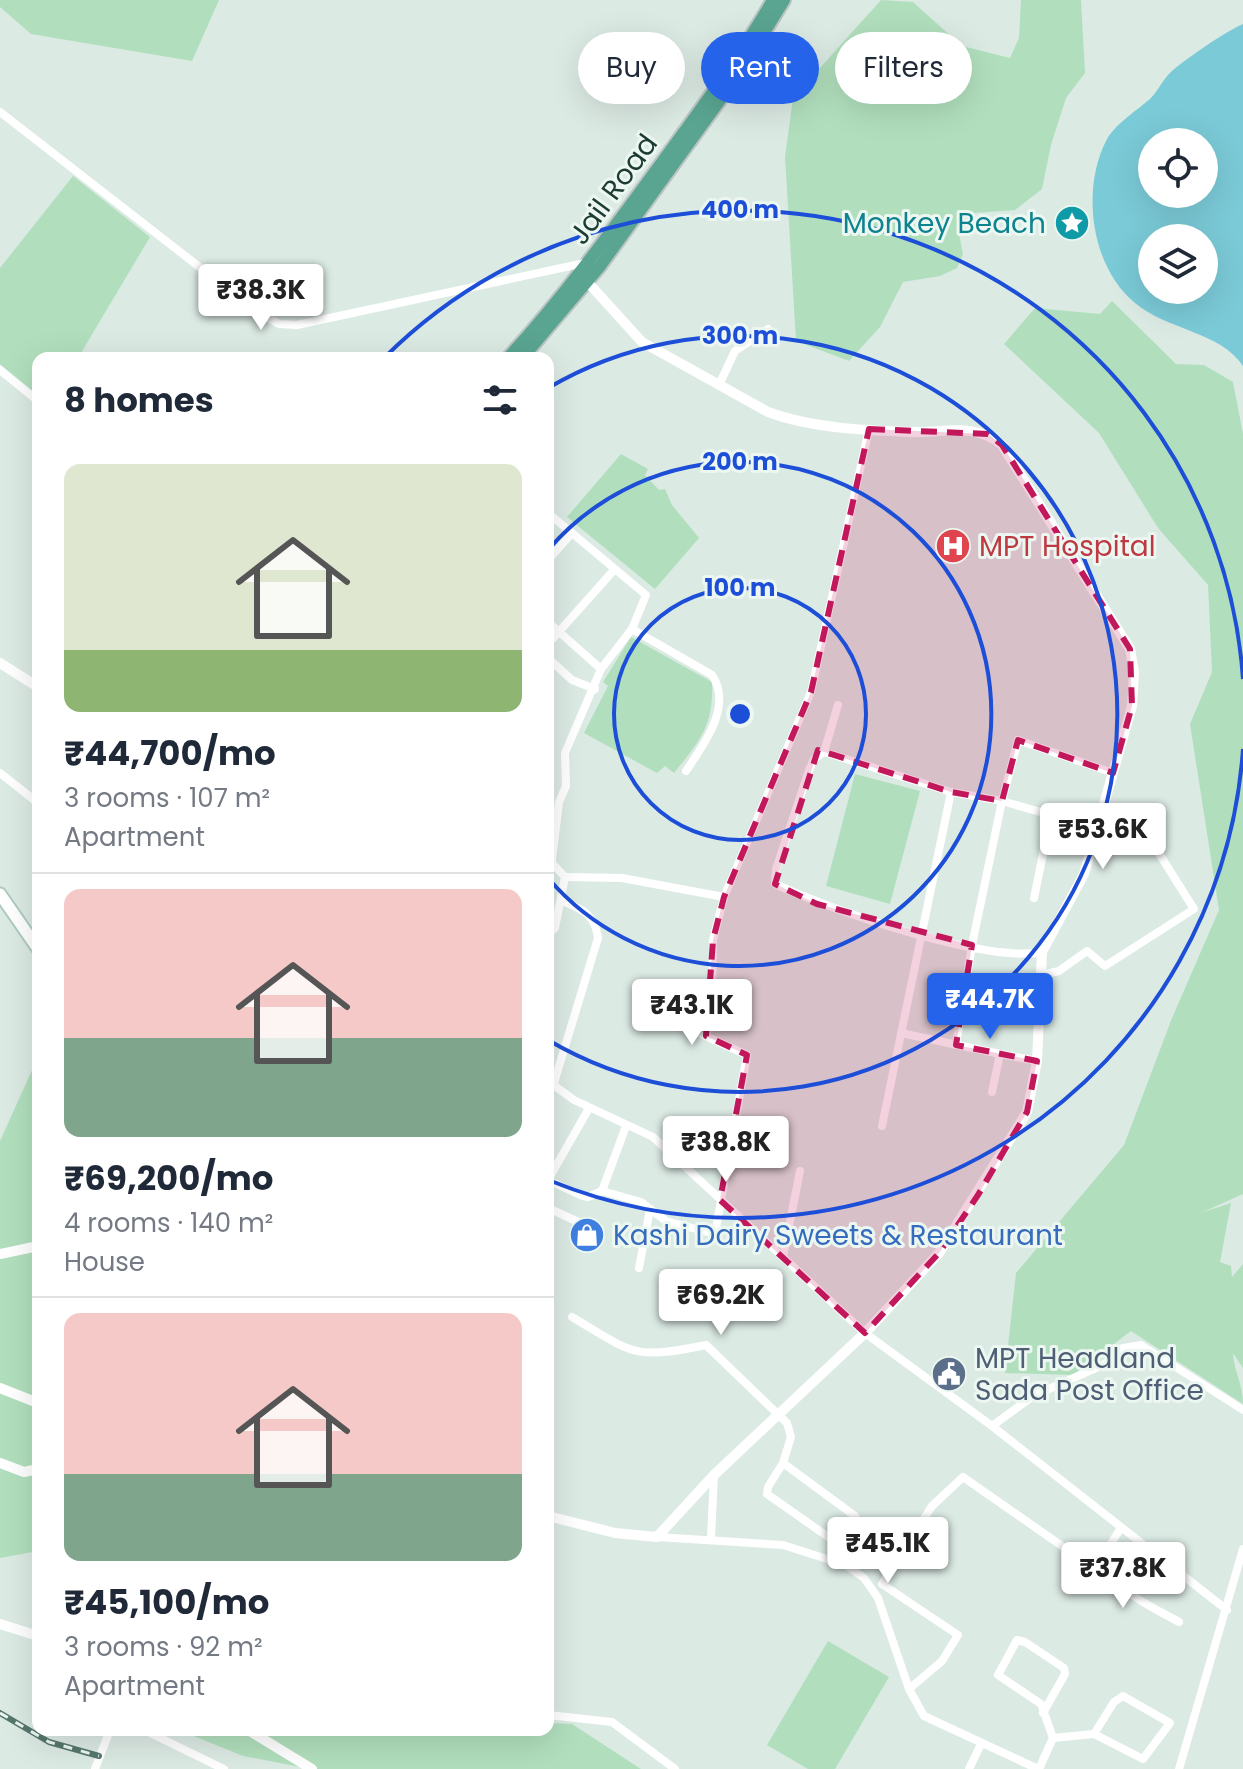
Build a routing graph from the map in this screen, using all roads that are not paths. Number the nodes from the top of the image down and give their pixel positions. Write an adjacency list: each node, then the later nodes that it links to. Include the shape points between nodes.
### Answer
1 (773, 0): 4 (main road, Jail Road)
2 (784, 0): 4 (main road, Jail Road, via 738,75)
3 (0, 112): 4 (street, via 279,324 297,325)
4 (595, 264): 5 (main road, Jail Road)
5 (584, 278): 7 (main road, Jail Road); 8 (main road, Jail Road); 10 (street, via 642,342)
6 (768, 329): 10 (street, via 735,351)
7 (514, 352)
8 (527, 352)
9 (0, 370): 11 (street)
10 (719, 385): 12 (street, via 788,419)
11 (32, 396)
12 (869, 429): 30 (street, via 969,429 1002,445 1130,649 1132,706); 39 (street, via 811,692)
13 (554, 518): 14 (street)
14 (572, 533): 15 (street); 16 (street)
15 (554, 553)
16 (614, 570): 18 (street, via 646,595); 19 (street)
17 (554, 627): 19 (street)
18 (632, 629): 23 (street); 28 (street, via 712,675 720,688 720,705 706,742)
19 (558, 631): 20 (street); 23 (street)
20 (554, 636)
21 (0, 663): 24 (street)
22 (554, 664): 25 (street, via 572,680)
23 (601, 669): 25 (street)
24 (32, 683)
25 (595, 689): 34 (street, via 565,753 566,786)
26 (838, 705): 27 (street)
27 (824, 752): 31 (street); 43 (street, via 809,770 775,884 817,904)
28 (686, 771)
29 (0, 773): 32 (street)
30 (1113, 773): 33 (street, via 1018,740); 46 (street, via 1084,874)
31 (951, 792): 33 (street); 43 (street)
32 (32, 798)
33 (1002, 801): 40 (street, via 1051,815); 45 (street)
34 (554, 834)
35 (1150, 839): 47 (street, via 1194,909 1105,966 1087,951 1059,971)
36 (554, 865): 37 (street)
37 (565, 877): 39 (street, via 666,884); 41 (street)
38 (0, 894): 44 (main road)
39 (724, 897): 50 (street, via 713,940 712,1014)
40 (1034, 898)
41 (562, 901): 42 (street); 54 (street, via 589,915 598,938)
42 (554, 929)
43 (919, 934): 45 (street); 49 (street)
44 (32, 940)
45 (972, 945): 46 (street, via 1021,956); 51 (street)
46 (1042, 952): 47 (street)
47 (1041, 975): 53 (street)
48 (651, 1011): 50 (street)
49 (901, 1033): 51 (street); 59 (street)
50 (706, 1036): 64 (street, via 747,1055)
51 (956, 1045): 52 (street)
52 (1000, 1054): 53 (street); 56 (street)
53 (1037, 1061): 73 (street, via 1027,1112 978,1195 939,1253)
54 (554, 1072)
55 (554, 1086): 57 (street)
56 (992, 1092)
57 (589, 1108): 58 (street); 60 (street)
58 (626, 1126): 63 (street); 64 (street, via 653,1137)
59 (882, 1126)
60 (554, 1169)
61 (800, 1171): 70 (street)
62 (554, 1183): 63 (street, via 588,1197)
63 (602, 1191): 65 (street)
64 (720, 1200): 65 (street, via 715,1234 666,1221); 70 (street)
65 (650, 1209): 71 (street)
66 (554, 1211): 67 (street)
67 (598, 1231)
68 (32, 1247): 69 (street)
69 (0, 1254)
70 (783, 1257): 73 (street)
71 (639, 1268)
72 (572, 1317): 77 (street, via 627,1350 654,1356 706,1345)
73 (865, 1333): 77 (street); 78 (street)
74 (0, 1388): 75 (street)
75 (32, 1401)
76 (1243, 1410): 78 (street, via 1141,1345 1123,1348 1105,1364 1033,1396)
77 (779, 1414): 80 (street, via 791,1431); 82 (street)
78 (992, 1426): 84 (street)
79 (0, 1463): 81 (street)
80 (783, 1463): 80 (street, via 855,1516 858,1523 845,1540 834,1541 767,1494)
81 (32, 1470)
82 (714, 1475): 85 (street); 86 (street)
83 (554, 1518): 85 (street)
84 (1120, 1529): 88 (street); 89 (street)
85 (657, 1537): 86 (street)
86 (711, 1538): 93 (street, via 818,1553 864,1578 878,1598)
87 (1243, 1549): 89 (street)
88 (1101, 1560): 90 (street, via 1114,1582); 93 (street, via 1072,1553 963,1477 932,1506 882,1584 958,1635 942,1661)
89 (1227, 1610): 108 (street)
90 (1179, 1622)
91 (0, 1624): 92 (street)
92 (32, 1634)
93 (909, 1689): 101 (street, via 924,1716)
94 (1043, 1713): 94 (street, via 1038,1699 998,1675 1017,1640 1064,1668); 100 (street)
95 (554, 1716): 105 (street, via 612,1722)
96 (1094, 1734): 96 (street, via 1143,1759 1170,1723 1123,1696); 100 (street)
97 (108, 1736): 102 (street)
98 (156, 1736): 103 (street)
99 (258, 1736): 104 (street)
100 (1053, 1738): 107 (street)
101 (981, 1744): 106 (street); 107 (street)
102 (95, 1769)
103 (224, 1769)
104 (312, 1769)
105 (675, 1769)
106 (969, 1769)
107 (1039, 1769)
108 (1179, 1769)

